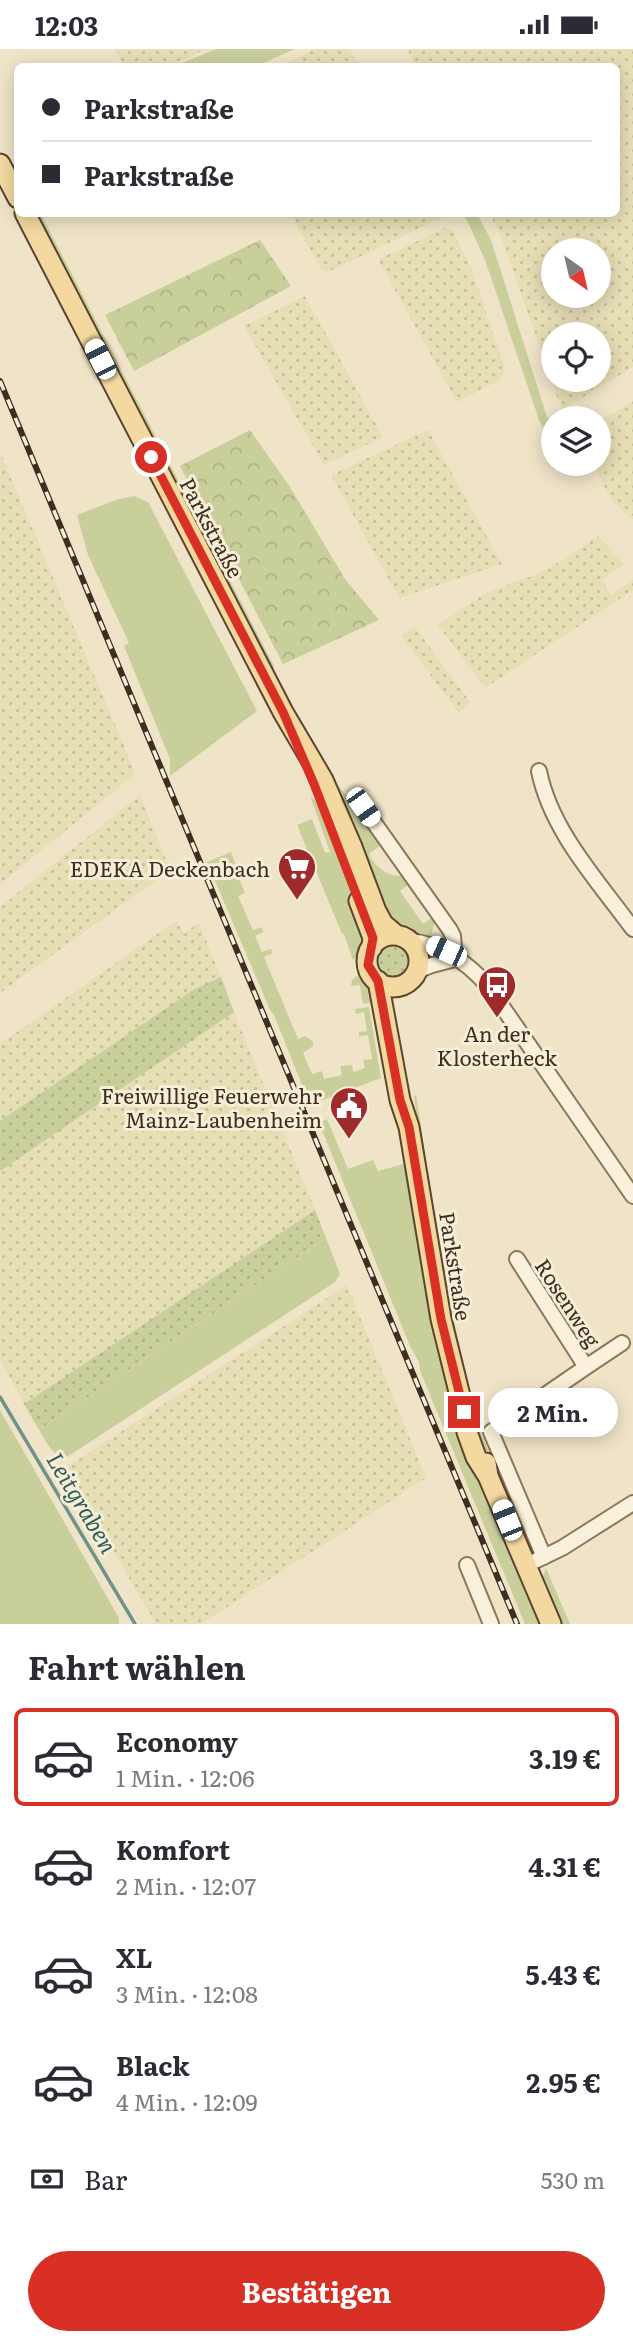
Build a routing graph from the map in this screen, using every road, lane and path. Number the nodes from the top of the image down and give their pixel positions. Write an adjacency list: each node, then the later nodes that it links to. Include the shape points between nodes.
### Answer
1 (0, 164): 2 (main road)
2 (14, 190)
3 (27, 217): 4 (main road, Parkstraße)
4 (283, 712): 8 (main road, Parkstraße, via 323,780 376,911 383,924); 9 (main road, Parkstraße, via 369,926)
5 (539, 771): 7 (street, via 547,803 564,832)
6 (363, 807): 10 (street, via 450,930)
7 (633, 929)
8 (403, 938): 9 (main road, via 382,938); 10 (street, via 432,945); 11 (main road, via 419,958)
9 (372, 947): 12 (main road, via 368,965)
10 (455, 959): 11 (street); 14 (street, via 488,986)
11 (410, 978): 12 (main road, via 387,986); 13 (main road, Parkstraße, via 398,1016 410,1098)
12 (378, 981): 13 (main road, Parkstraße)
13 (409, 1127): 19 (main road, Parkstraße, via 441,1319 467,1432 476,1457)
14 (633, 1196)
15 (517, 1259): 17 (street, Rosenweg)
16 (622, 1343): 17 (street, Rosenweg)
17 (586, 1367): 19 (street, Rosenweg, via 491,1432)
18 (633, 1503): 19 (street)
19 (535, 1561): 22 (main road, Parkstraße)
20 (467, 1565): 21 (street)
21 (491, 1624)
22 (551, 1624)

